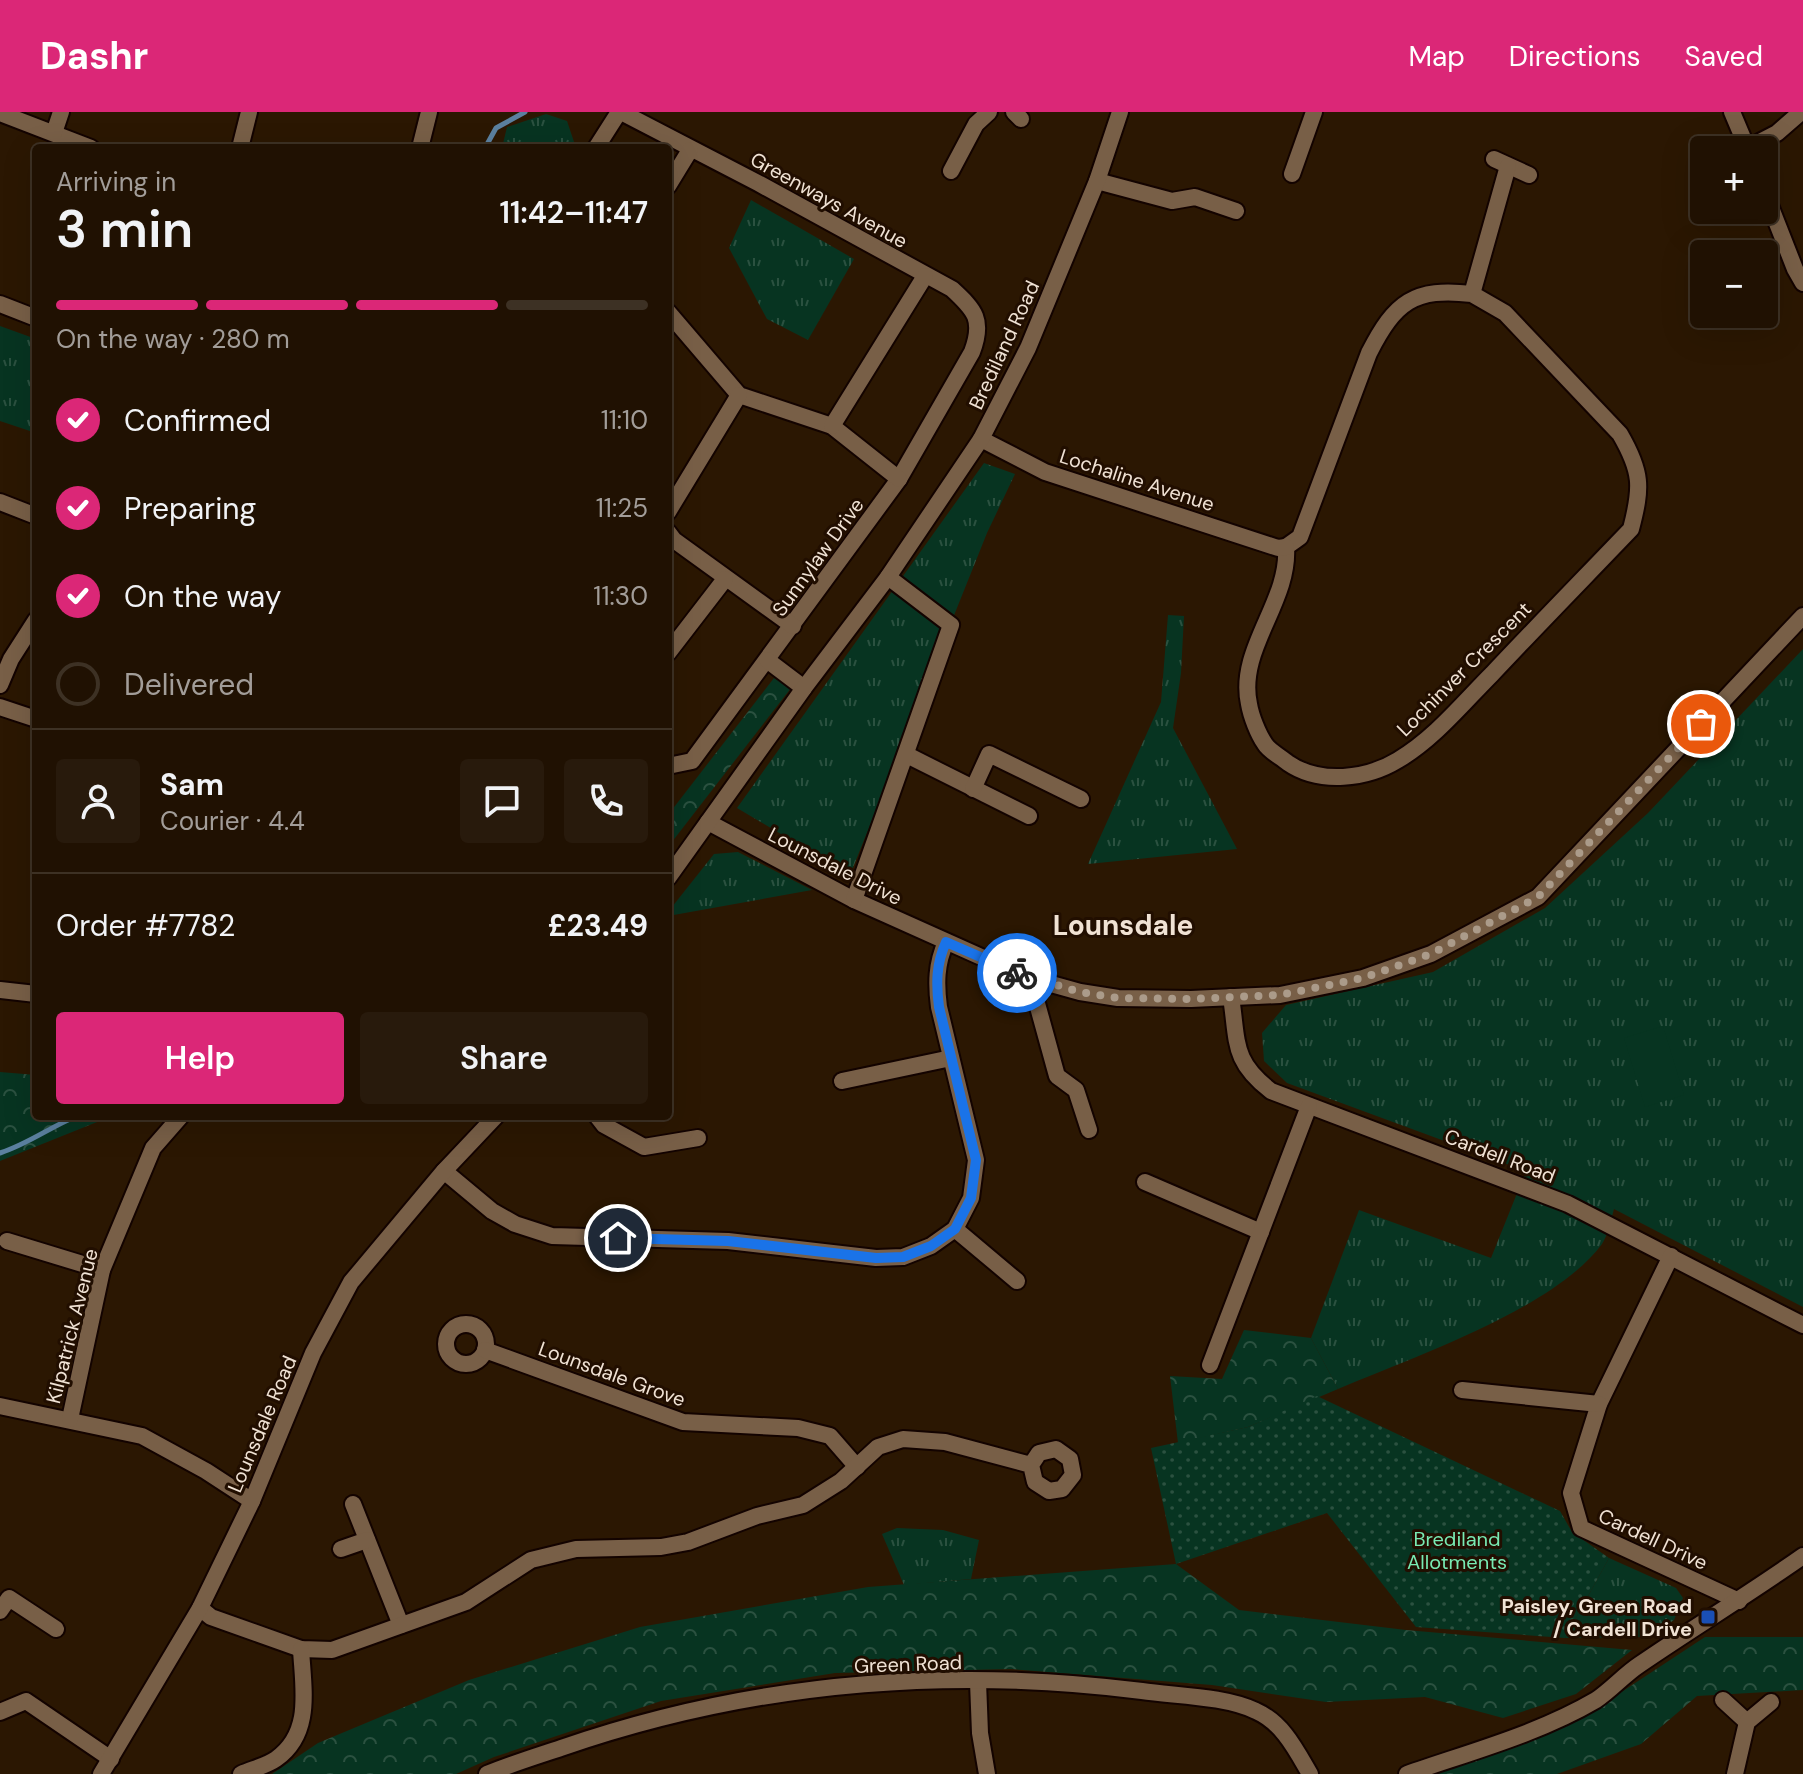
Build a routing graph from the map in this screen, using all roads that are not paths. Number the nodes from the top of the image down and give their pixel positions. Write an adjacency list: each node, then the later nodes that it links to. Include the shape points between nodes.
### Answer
1 (61, 112): 11 (street)
2 (249, 112): 15 (street)
3 (429, 112): 16 (street)
4 (620, 112): 17 (street); 18 (street, Greenways Avenue)
5 (989, 112): 19 (street, via 976,124)
6 (1120, 112): 23 (street, Brediland Road)
7 (1314, 112): 20 (street)
8 (1732, 112): 12 (street)
9 (1801, 112): 13 (street)
10 (0, 113): 11 (street)
11 (54, 133): 14 (street)
12 (1742, 136)
13 (1772, 136)
14 (81, 144)
15 (241, 144)
16 (421, 144)
17 (599, 144)
18 (690, 150): 22 (street); 26 (street, Greenways Avenue)
19 (951, 171)
20 (1292, 174)
21 (1529, 175): 28 (street, via 1501,162)
22 (672, 179)
23 (1097, 181): 24 (street, via 1172,201 1195,197); 35 (street, Brediland Road, via 1028,348)
24 (1236, 211)
25 (1777, 224): 27 (street)
26 (925, 276): 32 (street, Greenways Avenue, via 952,289 973,309 978,330); 34 (street)
27 (1803, 283)
28 (1472, 294): 41 (street, Lochinver Crescent, via 1415,298 1384,325 1300,537); 41 (street, Lochinver Crescent, via 1505,313 1620,434 1640,490 1631,529 1441,726 1399,760 1366,775 1328,777 1297,769 1265,746 1249,705 1252,658 1277,598)
29 (0, 304): 30 (street)
30 (32, 316)
31 (672, 317): 33 (street)
32 (972, 352): 36 (street, Sunnylaw Drive)
33 (739, 395): 34 (street); 38 (street)
34 (832, 426): 36 (street)
35 (981, 439): 41 (street, Lochaline Avenue, via 1045,472); 42 (street, Brediland Road)
36 (899, 479): 46 (street, Sunnylaw Drive)
37 (0, 502): 39 (street)
38 (672, 505)
39 (32, 514)
40 (672, 537): 43 (street)
41 (1286, 547)
42 (888, 577): 50 (street, Brediland Road); 53 (street, via 951,625)
43 (725, 579): 46 (street); 47 (street)
44 (1803, 616): 65 (street, Lounsdale Drive, via 1538,897 1431,954 1363,978 1280,995)
45 (32, 626): 49 (street)
46 (793, 626): 48 (street, Sunnylaw Drive)
47 (672, 648)
48 (767, 660): 50 (street); 54 (street, Sunnylaw Drive, via 692,761)
49 (0, 685)
50 (804, 688): 58 (street, Brediland Road)
51 (0, 707): 52 (street)
52 (32, 718)
53 (907, 755): 55 (street); 60 (street)
54 (672, 766)
55 (973, 789): 56 (street, via 989,754); 57 (street)
56 (1081, 799)
57 (1029, 816)
58 (708, 822): 59 (street); 60 (street, Lounsdale Drive)
59 (672, 872)
60 (854, 900): 61 (street, Lounsdale Drive)
61 (946, 942): 62 (street, Lounsdale Drive); 66 (street, via 936,981)
62 (1030, 978): 65 (street, Lounsdale Drive, via 1118,998); 72 (street, via 1057,1076 1076,1090)
63 (0, 990): 64 (street)
64 (32, 994)
65 (1231, 997): 68 (street, Cardell Road, via 1240,1060 1271,1091)
66 (951, 1058): 67 (street); 76 (street, via 976,1160 971,1198)
67 (842, 1081)
68 (1309, 1106): 77 (street); 79 (street, Cardell Road, via 1568,1204)
69 (178, 1120): 80 (street, Kilpatrick Avenue, via 153,1148)
70 (492, 1120): 74 (street, Lounsdale Road)
71 (600, 1120): 73 (street, via 644,1147)
72 (1089, 1130)
73 (698, 1138)
74 (444, 1171): 76 (street, via 492,1211 552,1236 728,1241 876,1258 903,1257); 91 (street, Lounsdale Road, via 351,1282 313,1353)
75 (1145, 1182): 77 (street)
76 (955, 1229): 81 (street)
77 (1261, 1232): 84 (street)
78 (7, 1241): 80 (street)
79 (1671, 1256): 82 (street, Cardell Road); 86 (street, Cardell Drive)
80 (102, 1270): 88 (street, Kilpatrick Avenue)
81 (1017, 1281)
82 (1803, 1325)
83 (485, 1350): 90 (street, Lounsdale Grove, via 683,1422 798,1428 830,1436)
84 (1210, 1365)
85 (1462, 1390): 86 (street)
86 (1599, 1404): 96 (street, Cardell Drive, via 1571,1493 1581,1528)
87 (0, 1406): 88 (street, Kilpatrick Avenue)
88 (70, 1419): 91 (street, Kilpatrick Avenue, via 142,1436)
89 (1031, 1465): 90 (street, via 945,1442 903,1439 878,1447)
90 (857, 1467): 99 (street, via 803,1505 688,1542 576,1549 531,1560 466,1602)
91 (252, 1501): 97 (street, Lounsdale Road)
92 (353, 1504): 93 (street)
93 (367, 1540): 94 (street); 99 (street)
94 (341, 1549)
95 (1803, 1556): 96 (street)
96 (1739, 1601): 113 (street, via 1637,1666 1598,1698 1560,1718)
97 (200, 1608): 101 (street, via 211,1617); 107 (street, Lounsdale Road)
98 (0, 1611): 100 (street, via 9,1598)
99 (401, 1625): 101 (street, via 332,1650)
100 (56, 1629)
101 (301, 1649): 110 (street, via 304,1711 297,1738 276,1760)
102 (978, 1682): 108 (street, Green Road, via 824,1686 721,1703 612,1730); 111 (street); 112 (street, Green Road, via 1122,1689 1255,1710 1276,1723)
103 (1723, 1700): 106 (street)
104 (1771, 1702): 106 (street)
105 (0, 1712): 107 (street, via 26,1701)
106 (1747, 1722): 114 (street)
107 (111, 1759): 109 (street, Lounsdale Road)
108 (491, 1773)
109 (101, 1774)
110 (241, 1774)
111 (987, 1774)
112 (1310, 1774)
113 (1407, 1774)
114 (1735, 1774)

